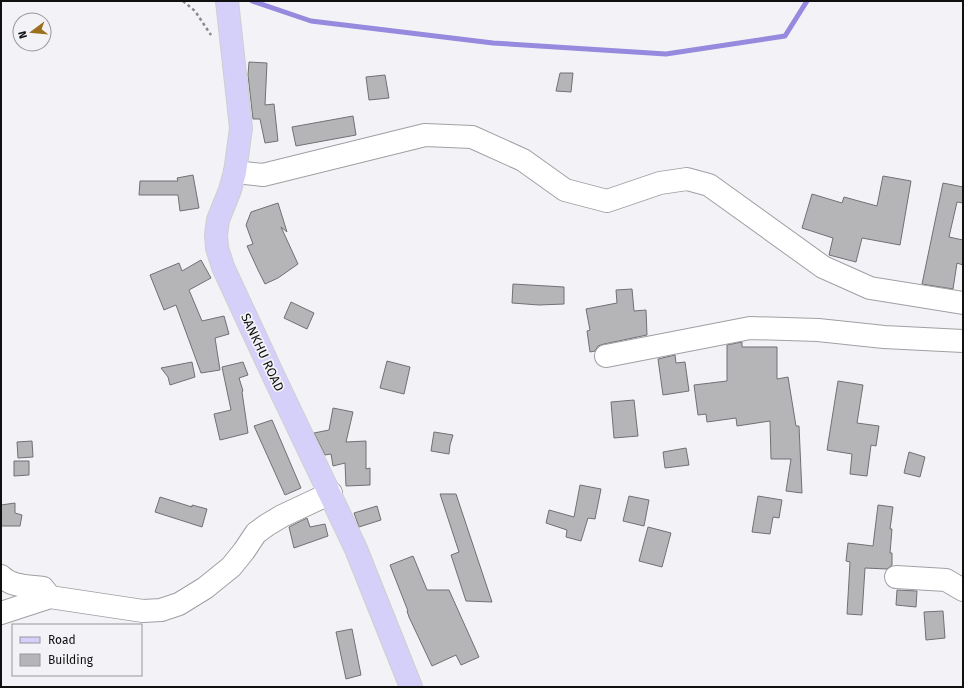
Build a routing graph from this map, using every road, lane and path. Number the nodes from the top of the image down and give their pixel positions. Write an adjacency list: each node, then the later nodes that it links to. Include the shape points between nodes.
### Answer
1 (227, 1): 2 (main road, SANKHU ROAD, via 241,128)
2 (235, 172): 3 (street, via 263,175 425,135 472,136 523,160 565,190 607,201 660,183 687,179 709,185 823,267 870,288); 6 (main road, SANKHU ROAD, via 218,220 217,248 223,267)
3 (963, 303)
4 (963, 342): 5 (street, via 818,330 750,328)
5 (606, 356)
6 (330, 494): 10 (street, via 267,525 256,533 231,566 205,588 178,604 161,610 143,611); 12 (main road, SANKHU ROAD, via 356,549)
7 (1, 576): 10 (street, via 15,585 43,588)
8 (896, 577): 9 (street, via 946,580)
9 (963, 590)
10 (50, 597): 11 (street)
11 (1, 613)
12 (411, 687)

